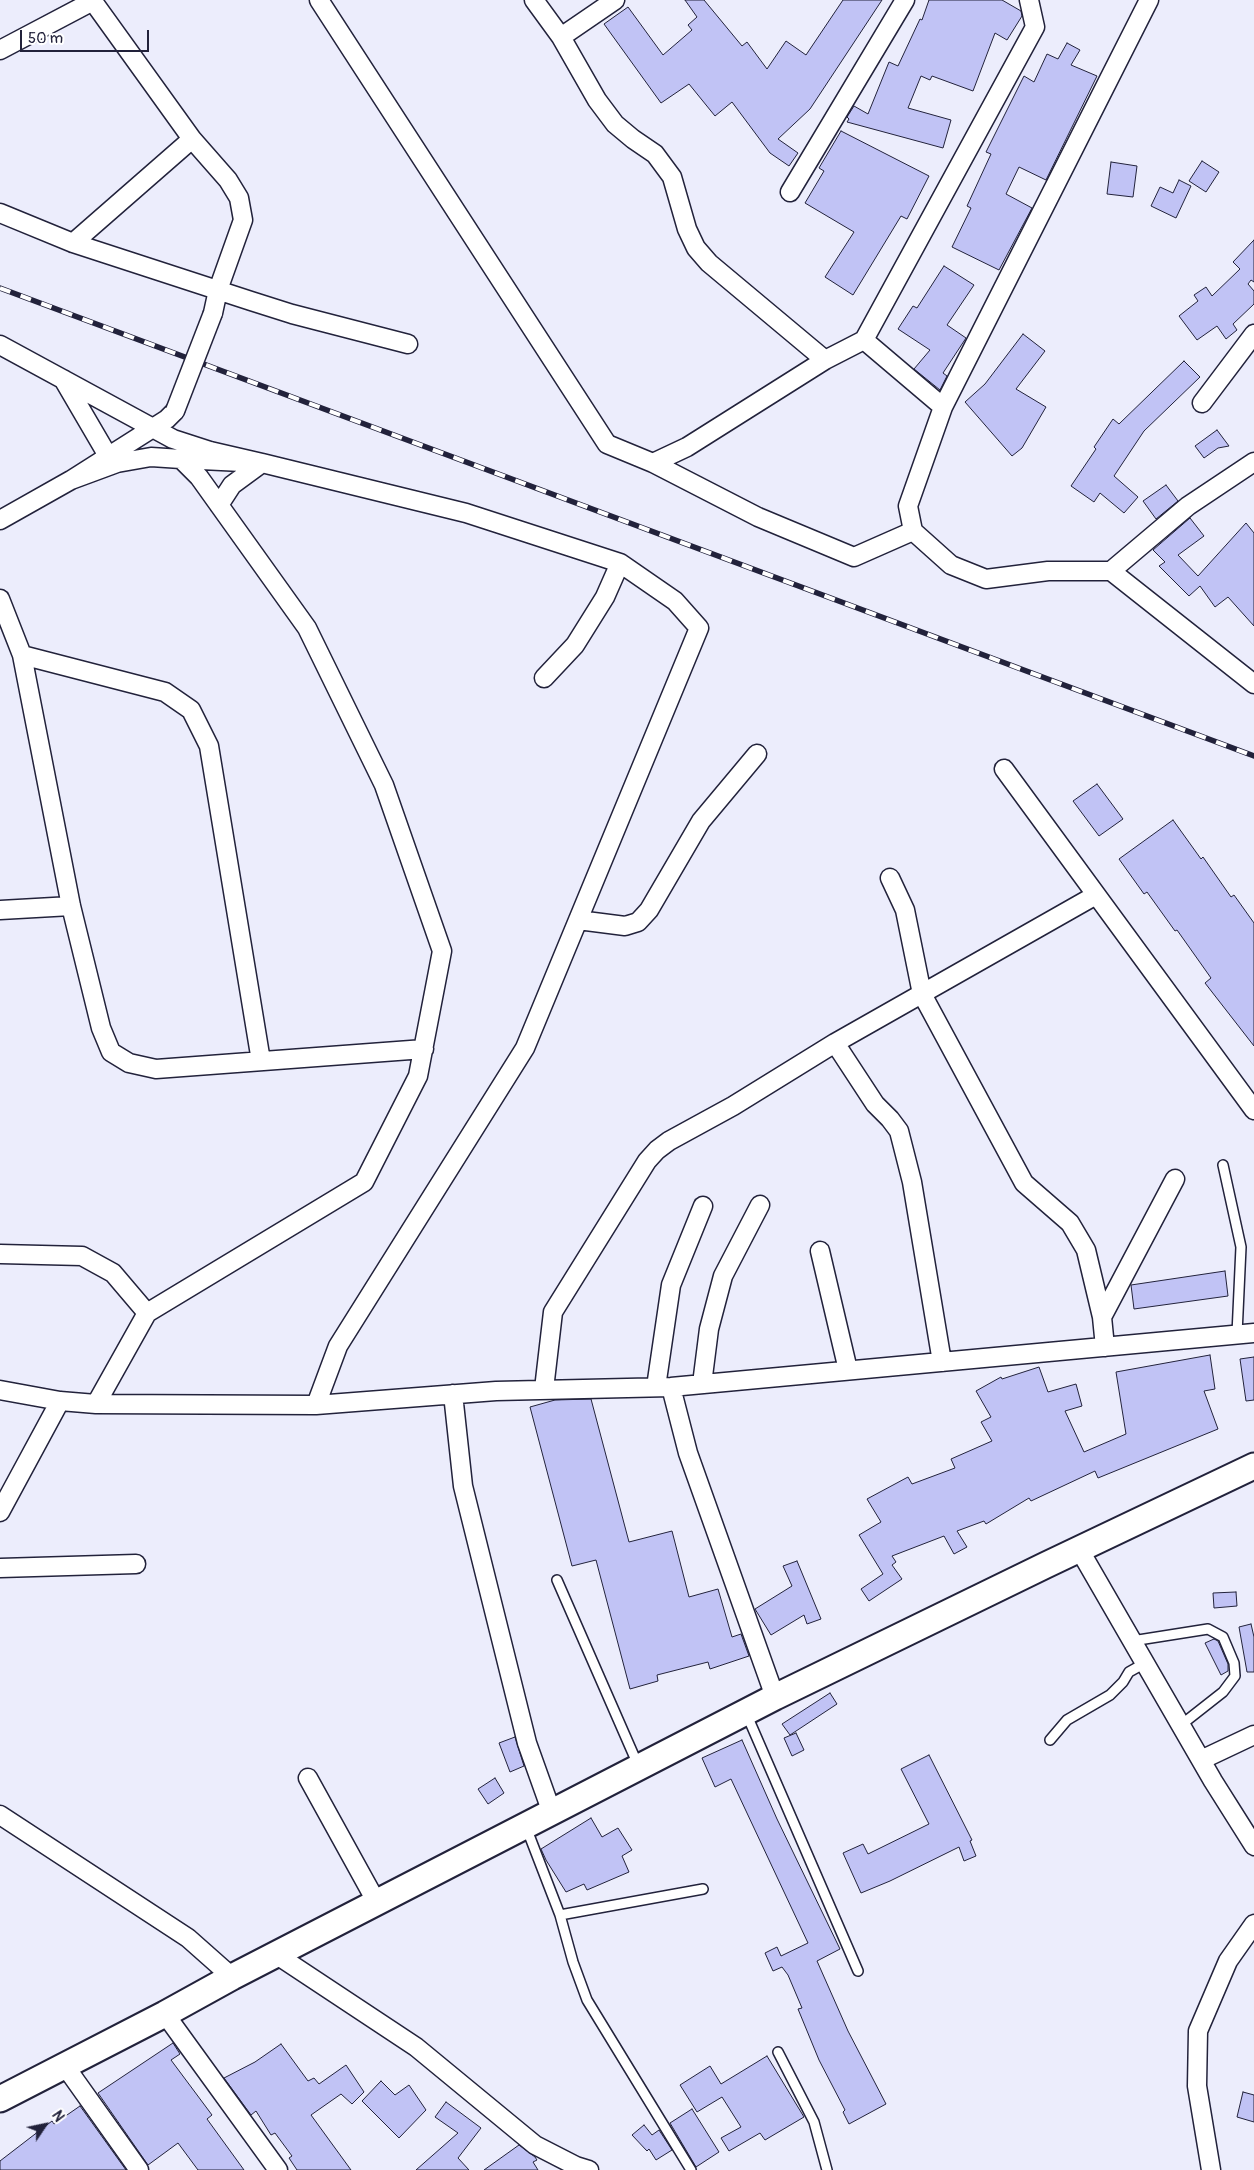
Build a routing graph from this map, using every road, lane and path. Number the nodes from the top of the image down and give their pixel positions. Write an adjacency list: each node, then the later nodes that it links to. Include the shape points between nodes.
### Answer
1 (320, 0): 28 (street, via 607,444)
2 (534, 0): 8 (street)
3 (615, 0): 8 (street)
4 (905, 0): 11 (street)
5 (1029, 0): 16 (street, via 1035,27)
6 (1149, 0): 22 (street)
7 (93, 1): 9 (street); 10 (street)
8 (561, 37): 19 (street, via 614,124 655,154 672,176 687,229 704,258)
9 (0, 50)
10 (192, 139): 13 (street); 14 (street, via 228,180 239,198 243,220)
11 (790, 192)
12 (0, 213): 13 (street)
13 (73, 243): 14 (street)
14 (218, 290): 17 (street, via 292,314); 23 (street, bridge, via 213,314 175,411)
15 (1254, 334): 21 (street)
16 (864, 340): 19 (street); 22 (street)
17 (408, 344)
18 (0, 345): 20 (street)
19 (825, 360): 28 (street, via 687,447)
20 (63, 378): 23 (street); 24 (street)
21 (1202, 403)
22 (943, 407): 32 (street, via 908,506)
23 (152, 428): 24 (street); 27 (street, via 210,451)
24 (108, 456): 29 (street)
25 (181, 458): 27 (street); 29 (street, via 151,457 116,463); 30 (street)
26 (1254, 462): 34 (street, via 1188,506)
27 (262, 463): 30 (street, via 232,485); 33 (street, via 466,513)
28 (653, 463): 32 (street, via 758,517 854,557)
29 (71, 480): 31 (street)
30 (219, 505): 48 (street, via 307,628 384,785 442,951)
31 (0, 520)
32 (913, 531): 34 (street, via 951,565 986,579 1048,571)
33 (620, 563): 37 (street, via 605,597 575,645); 45 (street, via 675,600 699,628)
34 (1111, 571): 38 (street)
35 (0, 599): 36 (street)
36 (22, 655): 43 (street); 49 (street, via 165,692 191,710 209,746)
37 (544, 678)
38 (1254, 684)
39 (757, 754): 45 (street, via 701,821 649,910 638,922 625,926)
40 (1004, 769): 42 (street)
41 (890, 878): 46 (street, via 905,910)
42 (1096, 895): 46 (street); 50 (street)
43 (71, 906): 44 (street); 49 (street, via 101,1028 111,1052 129,1062 156,1069)
44 (0, 910)
45 (578, 920): 70 (street, via 526,1048 338,1346)
46 (922, 994): 47 (street); 58 (street, via 1024,1183 1070,1223 1086,1250)
47 (835, 1043): 61 (street, via 875,1104 899,1132 912,1182); 65 (street, via 669,1141 647,1161 553,1312)
48 (424, 1048): 49 (street); 57 (street, via 418,1076 364,1182)
49 (261, 1061)
50 (1254, 1110)
51 (1223, 1165): 59 (lane, via 1241,1247)
52 (1175, 1178): 58 (street)
53 (760, 1205): 63 (street, via 723,1276 709,1329)
54 (702, 1206): 64 (street, via 671,1285)
55 (820, 1251): 62 (street)
56 (0, 1254): 57 (street, via 82,1256 113,1273)
57 (147, 1313): 69 (street)
58 (1102, 1317): 60 (street)
59 (1246, 1333): 60 (street)
60 (1105, 1347): 61 (street)
61 (942, 1362): 62 (street)
62 (848, 1370): 63 (street)
63 (702, 1384): 64 (street)
64 (664, 1387): 65 (street); 79 (street)
65 (544, 1389): 67 (street)
66 (0, 1390): 68 (street)
67 (453, 1394): 70 (street); 87 (street, via 462,1486 527,1743)
68 (60, 1401): 69 (street); 72 (street)
69 (96, 1404): 70 (street)
70 (316, 1405)
71 (1254, 1466): 73 (main road)
72 (0, 1512)
73 (1079, 1549): 77 (street); 79 (main road)
74 (136, 1564): 75 (street)
75 (0, 1568)
76 (557, 1580): 85 (lane)
77 (1132, 1641): 78 (street); 81 (lane, via 1208,1630 1223,1637 1234,1663 1235,1676 1223,1692)
78 (1145, 1663): 81 (street); 83 (lane, via 1129,1672 1110,1695 1067,1720)
79 (775, 1697): 80 (main road)
80 (746, 1713): 85 (main road); 96 (lane)
81 (1181, 1726): 84 (street)
82 (1254, 1735): 84 (street)
83 (1050, 1740)
84 (1201, 1760): 90 (street)
85 (639, 1768): 87 (main road)
86 (308, 1778): 92 (street)
87 (552, 1813): 89 (main road)
88 (0, 1815): 97 (street, via 188,1938)
89 (526, 1826): 92 (main road); 93 (lane)
90 (1254, 1846)
91 (703, 1889): 93 (lane)
92 (378, 1903): 95 (main road)
93 (560, 1915): 105 (lane, via 587,2000)
94 (1254, 1924): 107 (street, via 1228,1961 1198,2031 1197,2086)
95 (277, 1954): 97 (main road); 104 (street, via 416,2047 535,2145)
96 (858, 1971)
97 (232, 1977): 98 (main road)
98 (165, 2014): 100 (main road); 103 (street)
99 (778, 2052): 106 (lane, via 814,2122)
100 (65, 2066): 101 (main road); 102 (street)
101 (0, 2099)
102 (139, 2170)
103 (278, 2170)
104 (589, 2170)
105 (691, 2170)
106 (827, 2170)
107 (1210, 2170)

